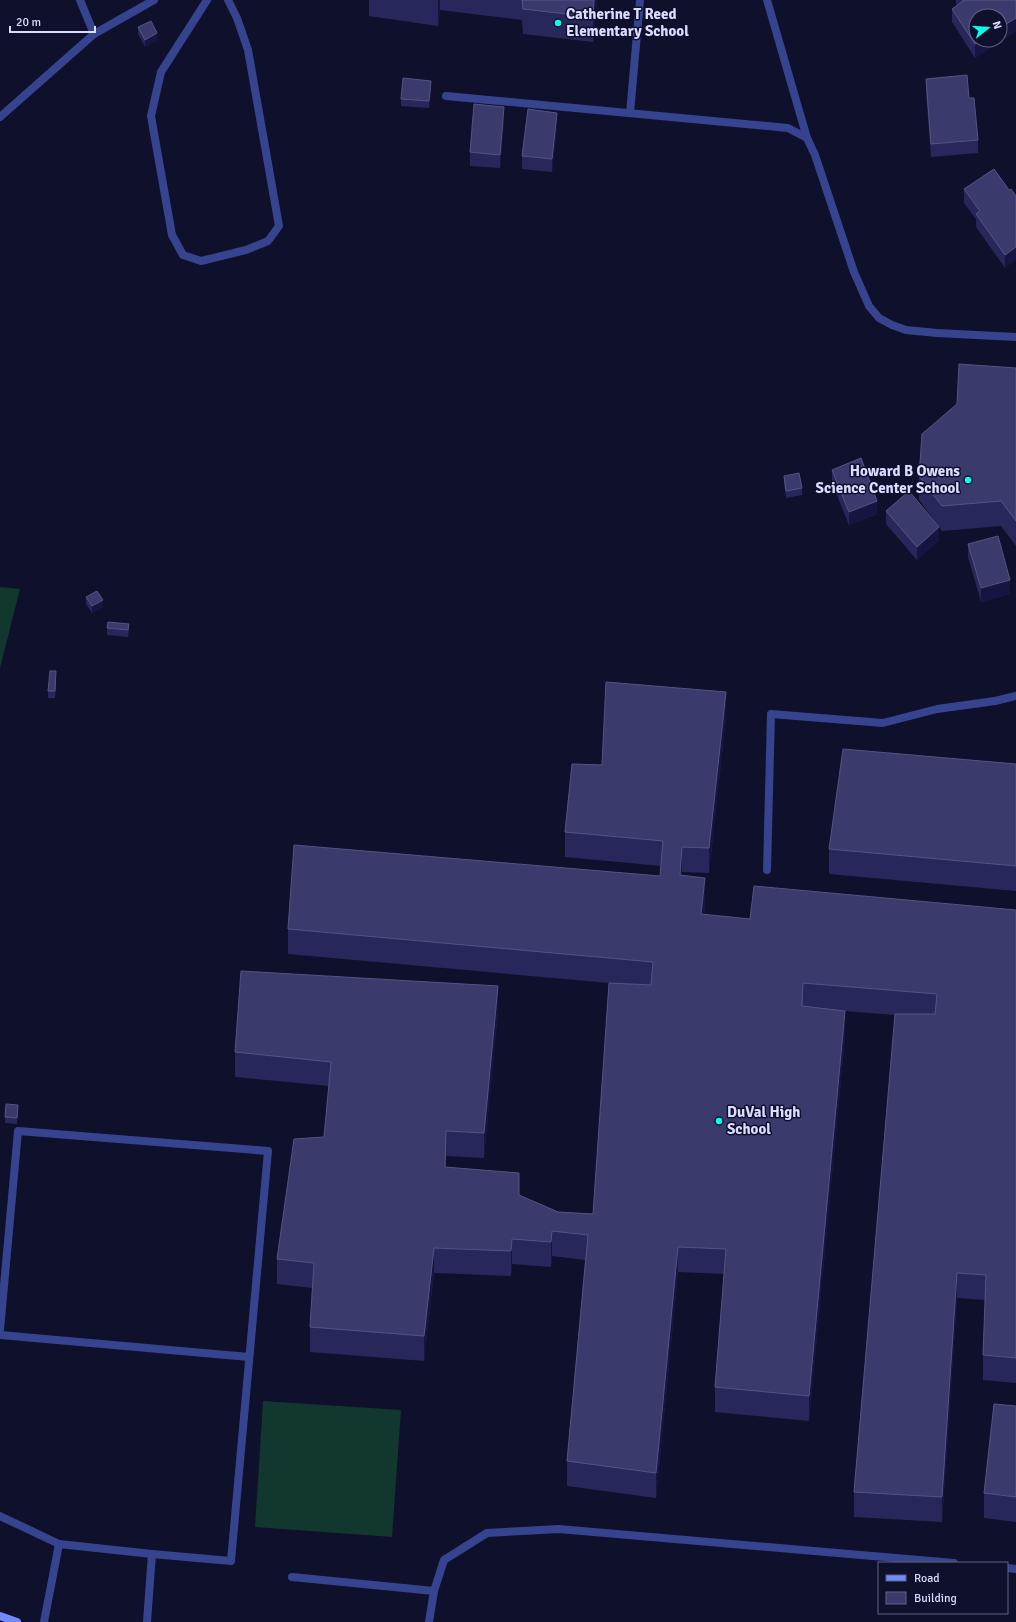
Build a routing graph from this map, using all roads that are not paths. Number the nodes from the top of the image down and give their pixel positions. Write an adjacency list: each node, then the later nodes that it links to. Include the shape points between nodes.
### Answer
1 (80, 0): 7 (street)
2 (154, 0): 7 (street)
3 (207, 0): 4 (street, via 161,72 152,116 172,235 183,254 201,260 246,250 268,241 279,226 248,50)
4 (228, 0)
5 (640, 0): 9 (street)
6 (767, 0): 11 (street)
7 (94, 34): 10 (street)
8 (446, 96): 9 (street)
9 (630, 113): 11 (street, via 788,128)
10 (0, 117)
11 (807, 138): 12 (street, via 854,272 869,306 879,318 906,330)
12 (1016, 337)
13 (1016, 696): 14 (street, via 937,709 883,722 771,714)
14 (767, 870)
15 (0, 1330): 17 (street, via 18,1131 268,1151)
16 (0, 1335): 17 (street)
17 (249, 1357): 20 (street, via 231,1561)
18 (0, 1516): 19 (street)
19 (59, 1544): 20 (street); 26 (street)
20 (152, 1554): 27 (street)
21 (942, 1562): 23 (street, via 559,1529 487,1533 444,1560)
22 (292, 1578): 23 (street)
23 (434, 1591): 28 (street)
24 (0, 1616): 25 (main road)
25 (17, 1622)
26 (44, 1622)
27 (147, 1622)
28 (429, 1622)

